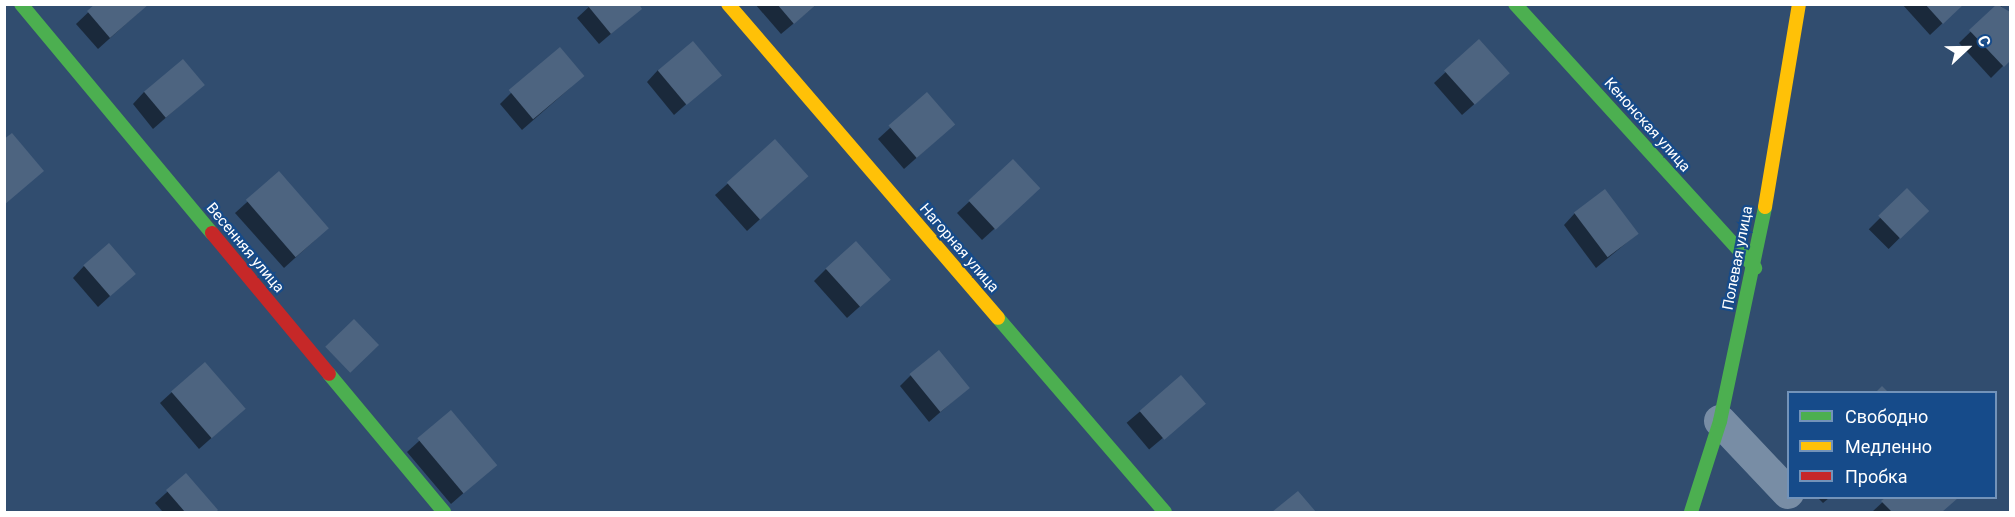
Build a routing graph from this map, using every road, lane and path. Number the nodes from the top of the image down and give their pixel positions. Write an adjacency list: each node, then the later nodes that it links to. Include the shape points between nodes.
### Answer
1 (21, 4): 9 (street, Весенняя улица)
2 (728, 4): 10 (street, Нагорная улица)
3 (1515, 4): 5 (street, Кенонская улица)
4 (1799, 4): 5 (street, Полевая улица)
5 (1755, 268): 6 (street, Полевая улица)
6 (1720, 421): 7 (street); 11 (street, Полевая улица)
7 (1787, 492)
8 (1794, 499): 12 (street)
9 (444, 513)
10 (1165, 513)
11 (1691, 513)
12 (1807, 513)

